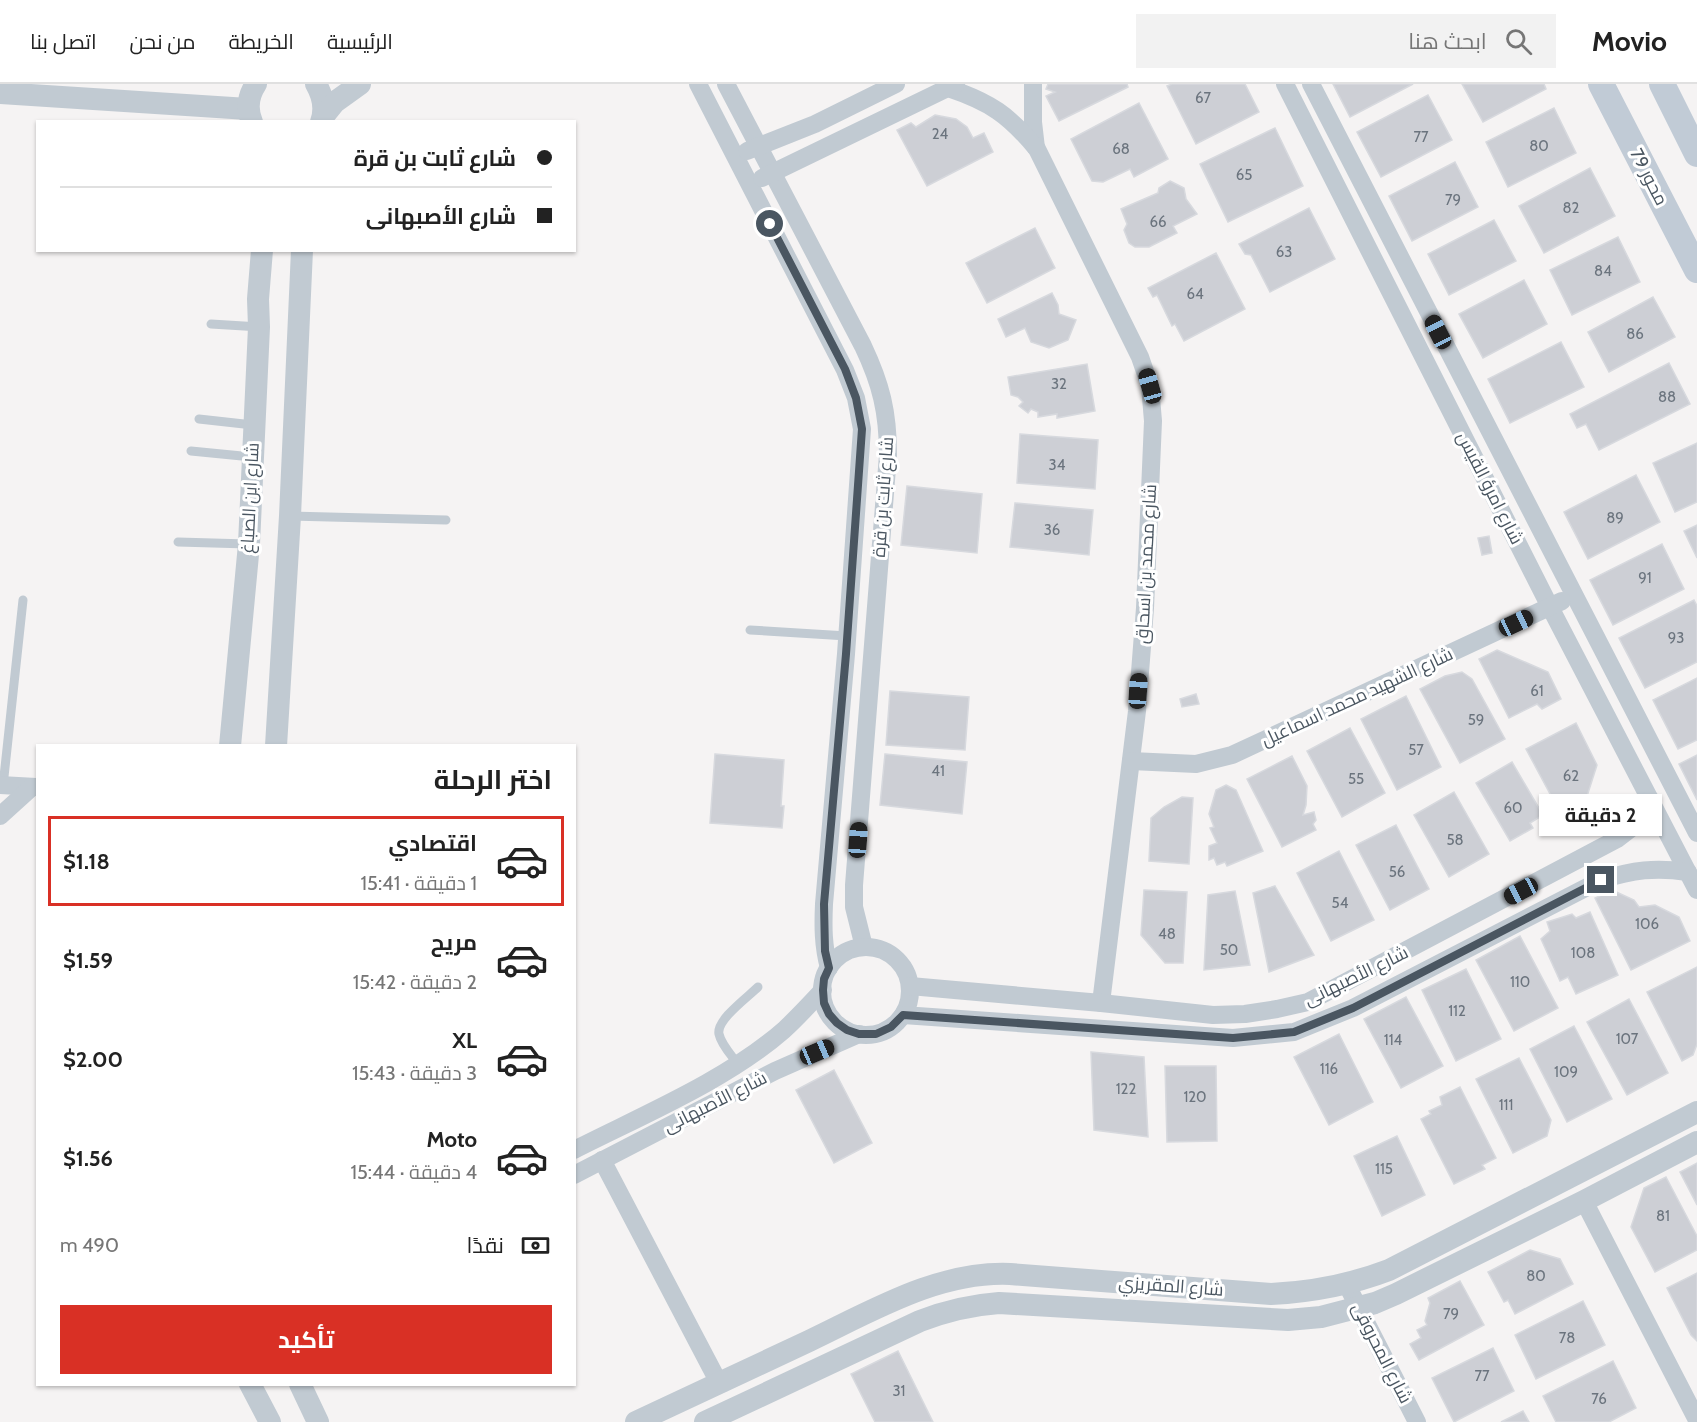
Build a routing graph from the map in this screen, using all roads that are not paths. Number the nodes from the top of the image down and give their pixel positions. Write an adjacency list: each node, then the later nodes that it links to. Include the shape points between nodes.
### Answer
1 (255, 84): 14 (street, via 249,96)
2 (316, 84): 15 (street, via 324,104)
3 (360, 84): 15 (street, via 335,102)
4 (698, 84): 19 (street, شارع ثابت بن قرة)
5 (726, 84): 16 (street, شارع ثابت بن قرة)
6 (896, 84): 16 (street, via 815,124)
7 (1033, 84): 17 (street, شارع محمد بن اسحاق)
8 (1285, 84): 37 (street, شارع امرؤ القيس)
9 (1311, 84): 35 (street, شارع امرؤ القيس)
10 (1601, 84): 24 (main road, محور 79)
11 (1662, 84): 18 (main road)
12 (952, 86): 17 (street, شارع محمد بن اسحاق, via 998,110); 20 (street)
13 (0, 93): 14 (street)
14 (250, 115)
15 (322, 119)
16 (758, 146): 19 (street); 20 (street, شارع ثابت بن قرة)
17 (1037, 149): 43 (street, شارع محمد بن اسحاق, via 1140,357 1150,386 1154,421 1146,584)
18 (1697, 154)
19 (735, 156): 21 (street, شارع ثابت بن قرة)
20 (772, 173): 21 (street); 40 (street, شارع ثابت بن قرة, via 863,346 884,399 888,454)
21 (749, 184): 39 (street, شارع ثابت بن قرة, via 845,369 856,398 862,429)
22 (262, 252): 26 (street, شارع ابن الصباغ)
23 (302, 252): 31 (street)
24 (1697, 270)
25 (211, 324): 26 (lane)
26 (259, 327): 28 (street, شارع ابن الصباغ)
27 (199, 418): 28 (lane)
28 (254, 425): 30 (street, شارع ابن الصباغ)
29 (191, 452): 30 (lane)
30 (252, 457): 34 (street, شارع ابن الصباغ)
31 (290, 516): 32 (lane); 42 (street)
32 (446, 520)
33 (178, 542): 34 (lane)
34 (249, 544): 41 (street, شارع ابن الصباغ)
35 (1574, 596): 37 (street, شارع الشهيد محمد اسماعيل); 48 (street, شارع امرؤ القيس)
36 (23, 600): 44 (lane)
37 (1551, 607): 43 (street, شارع الشهيد محمد اسماعيل, via 1232,755 1196,764); 46 (street, شارع امرؤ القيس)
38 (750, 630): 39 (lane)
39 (846, 645): 40 (street); 52 (street, شارع ثابت بن قرة, via 824,904)
40 (871, 656): 51 (street, شارع ثابت بن قرة, via 854,885 854,907)
41 (229, 744)
42 (276, 744)
43 (1131, 761): 56 (street, شارع محمد بن اسحاق)
44 (1, 785): 45 (street)
45 (35, 787): 47 (street)
46 (1650, 799): 49 (street, شارع امرؤ القيس); 56 (street, شارع الأصبهانى, via 1630,829 1617,840 1308,1002 1213,1015)
47 (0, 816)
48 (1697, 833)
49 (1688, 872): 50 (street, شارع امرؤ القيس); 57 (street, شارع الأصبهانى, via 1643,869 1601,880 1353,1008 1294,1032 1233,1038)
50 (1697, 890)
51 (864, 947): 52 (street, via 838,957); 53 (street, via 895,957)
52 (829, 968): 55 (street)
53 (910, 986): 56 (street, شارع الأصبهانى); 57 (street)
54 (758, 987): 59 (lane, via 721,1022 718,1030 719,1038)
55 (823, 990): 58 (street, via 829,1014 847,1030); 59 (street, شارع الأصبهانى, via 783,1031)
56 (1101, 1003)
57 (903, 1015): 58 (street, via 884,1031)
58 (859, 1034): 63 (street, شارع الأصبهانى, via 775,1071)
59 (737, 1064): 62 (street, شارع الأصبهانى)
60 (1697, 1112): 66 (street, شارع المقريزي, via 1389,1270)
61 (1697, 1142): 65 (street, شارع المقريزي)
62 (576, 1149)
63 (602, 1161): 64 (street, شارع الأصبهانى); 68 (street)
64 (576, 1174)
65 (1584, 1201): 67 (street, شارع المقريزي, via 1396,1294); 71 (street)
66 (1347, 1285): 67 (street, شارع المحروقى); 68 (street, شارع المقريزي, via 1271,1294 992,1273 912,1293)
67 (1359, 1307): 76 (street, شارع المقريزي, via 1288,1320 978,1304 920,1321); 77 (street, شارع المحروقى)
68 (718, 1383): 75 (street, شارع المقريزي)
69 (251, 1386): 73 (street)
70 (301, 1386): 74 (street)
71 (1690, 1396): 72 (street)
72 (1697, 1420)
73 (270, 1422)
74 (318, 1422)
75 (636, 1422)
76 (705, 1422)
77 (1417, 1422)

